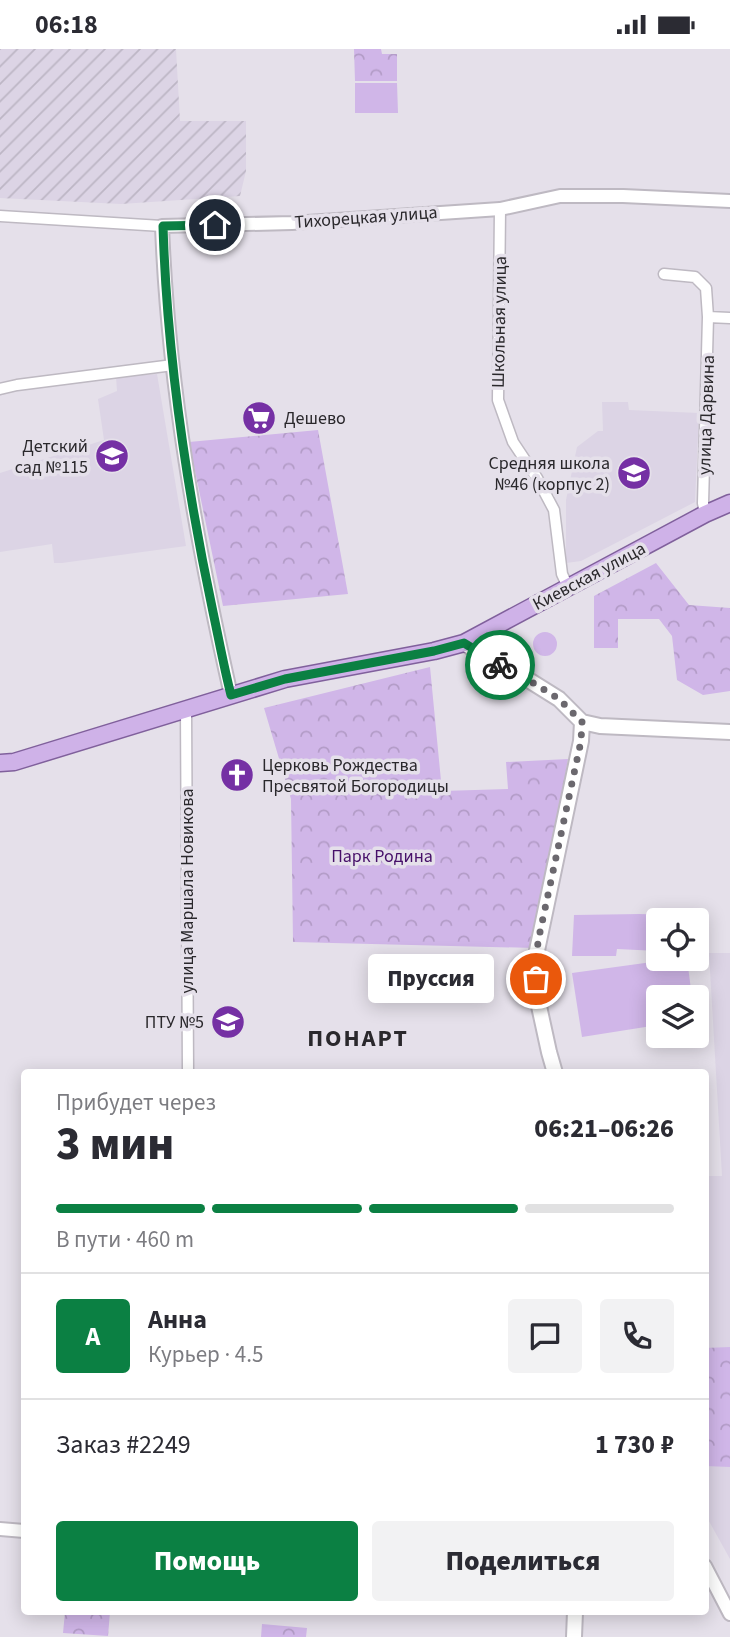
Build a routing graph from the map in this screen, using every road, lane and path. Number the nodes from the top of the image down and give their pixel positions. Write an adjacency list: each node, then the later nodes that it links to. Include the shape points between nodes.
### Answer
1 (730, 201): 2 (street, Тихорецкая улица, via 560,196)
2 (500, 209): 4 (street, Тихорецкая улица, via 292,223); 12 (street, Школьная улица, via 498,400 513,442 554,510 562,575)
3 (0, 216): 4 (street, Тихорецкая улица)
4 (163, 226): 8 (street)
5 (664, 274): 6 (street, улица Дарвина, via 695,277 706,289)
6 (708, 317): 7 (street); 11 (street, улица Дарвина)
7 (730, 318)
8 (173, 365): 9 (street); 14 (street, via 200,548)
9 (0, 389)
10 (730, 503): 11 (main road, Киевская улица)
11 (705, 514): 12 (main road, Киевская улица)
12 (568, 587): 13 (main road, Киевская улица)
13 (464, 643): 14 (main road, Киевская улица, via 285,679); 16 (main road, via 559,699)
14 (231, 695): 15 (main road, Киевская улица)
15 (186, 709): 18 (main road, Киевская улица); 19 (street, улица Маршала Новикова)
16 (582, 722): 17 (main road); 20 (main road, via 535,960 537,997)
17 (730, 732)
18 (0, 763)
19 (188, 1069)
20 (554, 1069)
21 (0, 1529): 22 (street)
22 (21, 1531)
23 (709, 1574): 24 (street)
24 (730, 1614)
25 (575, 1615): 26 (main road)
26 (574, 1637)

